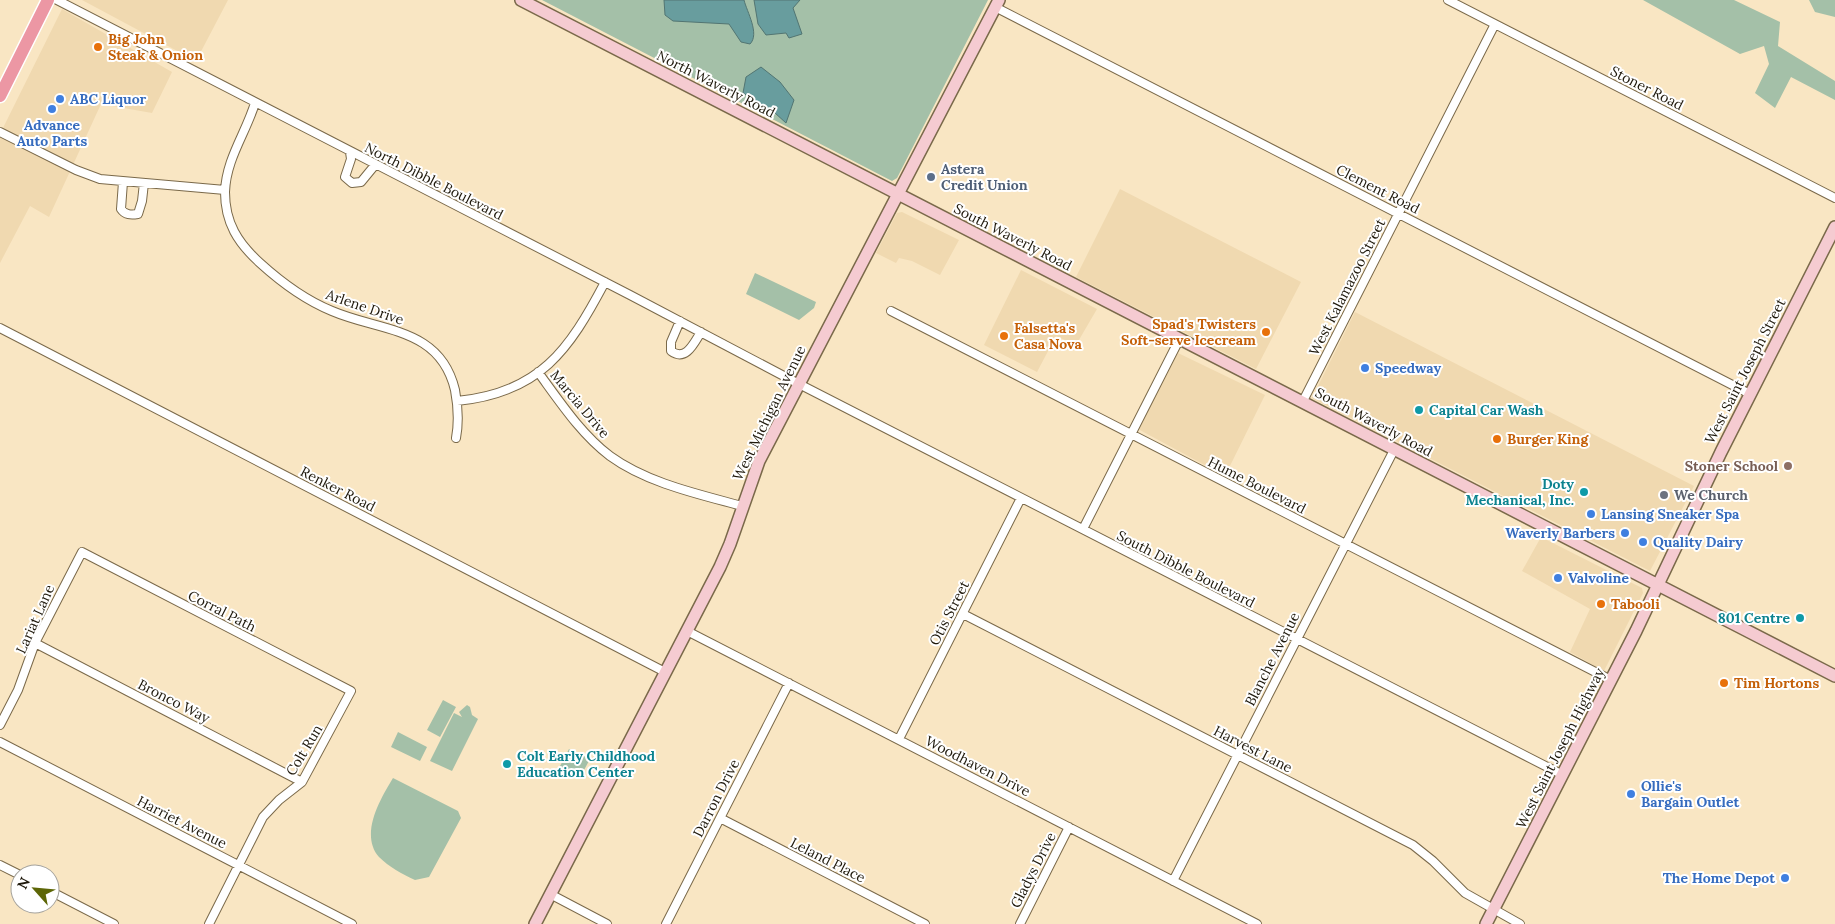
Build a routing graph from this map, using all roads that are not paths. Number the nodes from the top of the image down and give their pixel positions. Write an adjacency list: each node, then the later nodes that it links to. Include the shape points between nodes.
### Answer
1 (48, 0): 7 (main road)
2 (57, 0): 8 (street, North Dibble Boulevard)
3 (521, 0): 15 (street, North Waverly Road)
4 (1448, 0): 6 (street, Stoner Road)
5 (997, 3): 15 (street, West Michigan Avenue); 17 (street, Clement Road)
6 (1496, 24): 16 (street, Stoner Road); 17 (street, West Kalamazoo Street)
7 (0, 96)
8 (255, 103): 10 (street, North Dibble Boulevard); 14 (street, Arlene Drive, via 237,144)
9 (0, 132): 12 (street, via 88,175)
10 (350, 152): 11 (street, North Dibble Boulevard); 11 (street, via 345,177 352,183 361,182)
11 (375, 165): 19 (street, North Dibble Boulevard)
12 (122, 182): 13 (street); 13 (street, via 121,209 130,215 138,214)
13 (144, 183): 14 (street)
14 (225, 190): 28 (street, Arlene Drive, via 230,227 253,257 300,295 317,304 409,336 430,347 446,365)
15 (897, 195): 24 (street, South Waverly Road); 26 (street, West Michigan Avenue)
16 (1835, 198)
17 (1398, 214): 27 (street, Clement Road); 29 (street, West Kalamazoo Street)
18 (1835, 227): 27 (street, West Saint Joseph Street)
19 (605, 282): 21 (street, North Dibble Boulevard); 25 (street, via 569,344)
20 (891, 311): 30 (street, Hume Boulevard)
21 (680, 321): 23 (street, North Dibble Boulevard); 23 (street, via 671,342 674,353 687,353)
22 (0, 328): 43 (street, Renker Road)
23 (701, 332): 26 (street, North Dibble Boulevard)
24 (1180, 340): 29 (street, South Waverly Road); 30 (street)
25 (538, 372): 28 (street, via 497,394); 34 (street, Marcia Drive, via 586,434 622,464 657,480)
26 (799, 384): 33 (street, South Dibble Boulevard); 34 (street, West Michigan Avenue, via 759,461)
27 (1750, 394): 38 (street, West Saint Joseph Street)
28 (457, 401): 31 (street, Arlene Drive)
29 (1303, 401): 32 (street, South Waverly Road)
30 (1131, 434): 35 (street); 36 (street, Hume Boulevard)
31 (456, 438)
32 (1394, 450): 36 (street, Blanche Avenue); 38 (street, South Waverly Road)
33 (1021, 498): 35 (street, South Dibble Boulevard); 39 (street, Otis Street)
34 (742, 506): 40 (street, West Michigan Avenue, via 727,553)
35 (1082, 529): 41 (street, South Dibble Boulevard)
36 (1346, 544): 41 (street, Blanche Avenue); 45 (street, Hume Boulevard)
37 (82, 552): 42 (street, Lariat Lane); 47 (street, Corral Path)
38 (1658, 585): 44 (street, South Waverly Road); 45 (street, West Saint Joseph Highway)
39 (963, 614): 49 (street, Otis Street); 51 (street, Harvest Lane)
40 (687, 631): 43 (street, West Michigan Avenue); 46 (street, Woodhaven Drive)
41 (1296, 640): 51 (street, Blanche Avenue); 52 (street, South Dibble Boulevard)
42 (35, 643): 48 (street, Lariat Lane, via 18,690); 53 (street, Bronco Way)
43 (665, 672): 58 (street, West Michigan Avenue)
44 (1835, 676)
45 (1611, 680): 52 (street, West Saint Joseph Highway)
46 (789, 683): 49 (street, Woodhaven Drive); 54 (street, Darron Drive)
47 (351, 691): 53 (street, Colt Run)
48 (0, 725)
49 (899, 739): 55 (street, Woodhaven Drive)
50 (0, 742): 56 (street, Harriet Avenue)
51 (1238, 755): 57 (street, Blanche Avenue); 60 (street, Harvest Lane, via 1413,844 1465,893)
52 (1563, 775): 60 (street, West Saint Joseph Highway)
53 (302, 782): 56 (street, Colt Run, via 263,817)
54 (720, 818): 66 (street, Darron Drive); 67 (street, Leland Place)
55 (1069, 827): 57 (street, Woodhaven Drive); 68 (street, Gladys Drive)
56 (239, 865): 62 (street, Colt Run); 63 (street, Harriet Avenue)
57 (1173, 881): 69 (street, Woodhaven Drive)
58 (550, 894): 64 (street, West Michigan Avenue); 65 (street)
59 (60, 896): 61 (street)
60 (1493, 910): 70 (street, West Saint Joseph Highway); 71 (street, Harvest Lane)
61 (114, 924)
62 (209, 924)
63 (352, 924)
64 (535, 924)
65 (607, 924)
66 (666, 924)
67 (925, 924)
68 (1020, 924)
69 (1257, 924)
70 (1486, 924)
71 (1520, 924)

